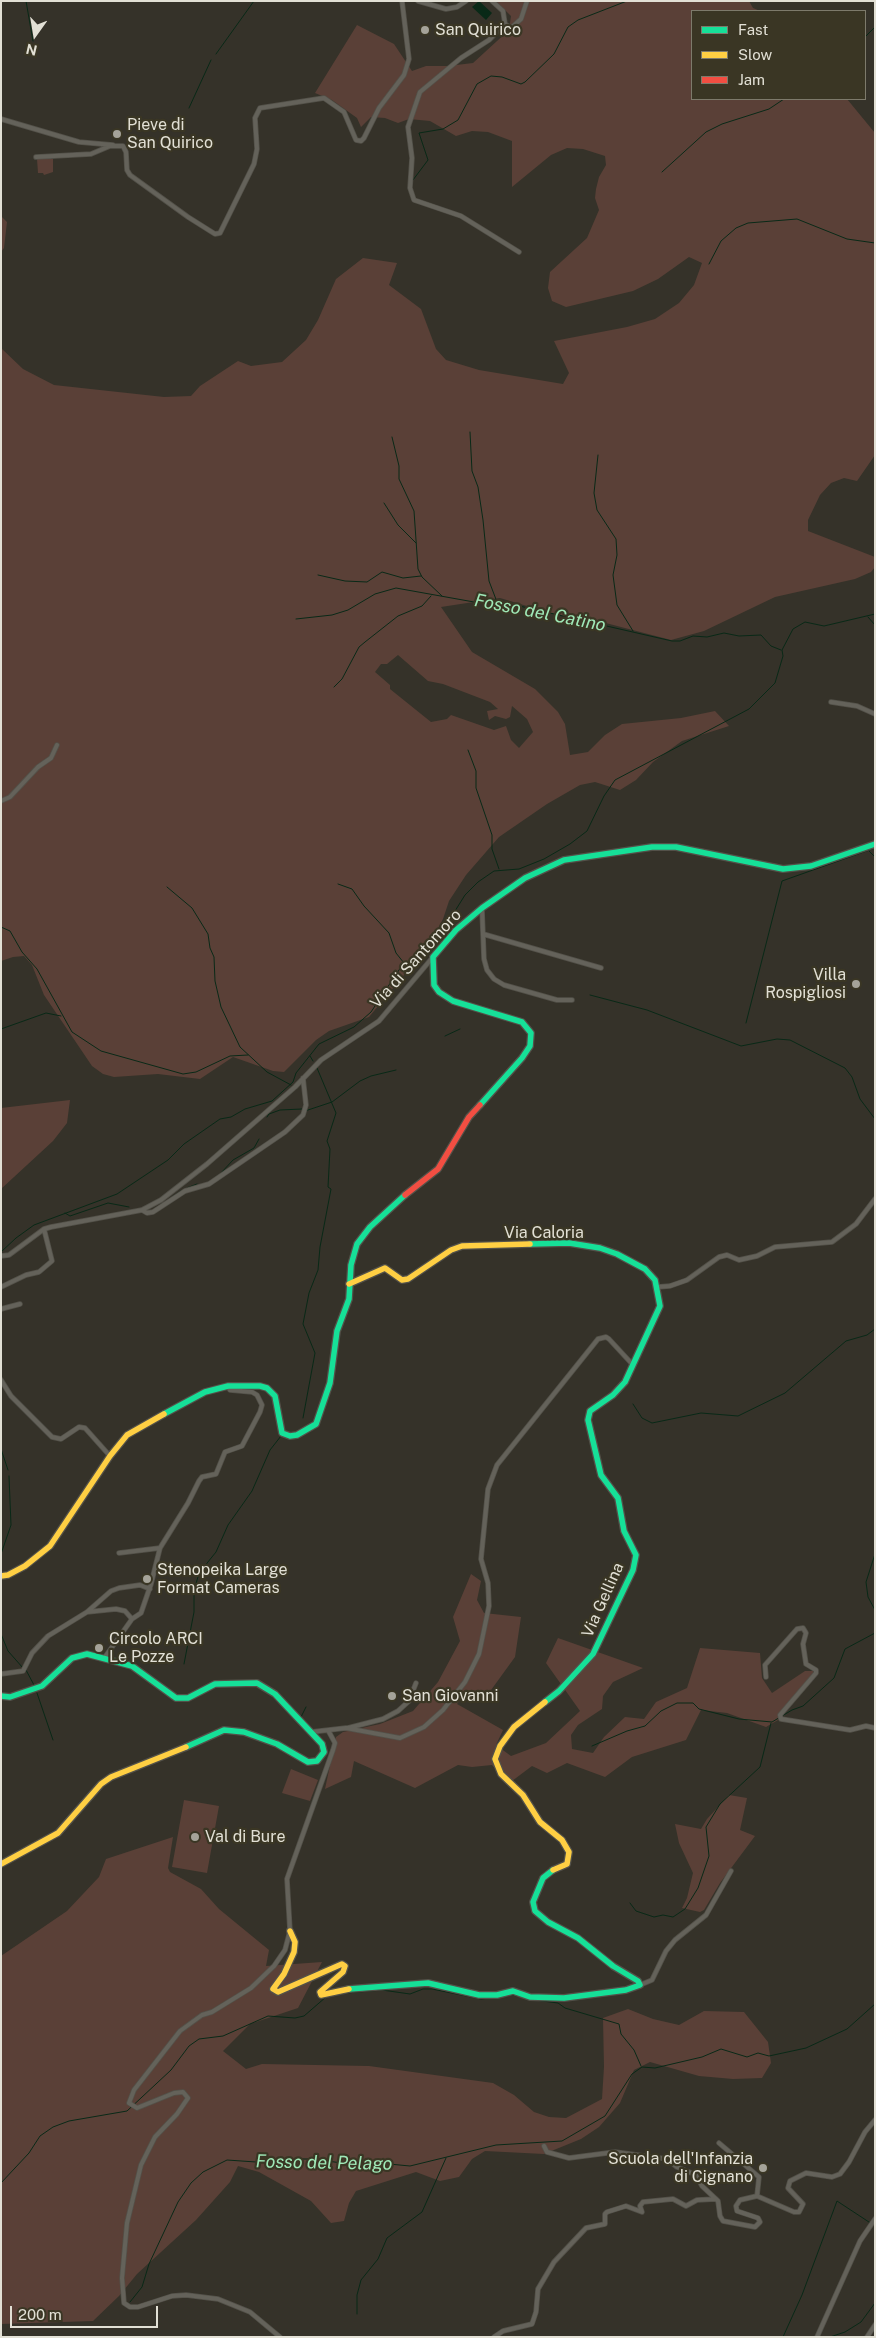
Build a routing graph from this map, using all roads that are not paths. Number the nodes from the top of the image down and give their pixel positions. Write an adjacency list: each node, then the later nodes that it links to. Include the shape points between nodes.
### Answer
1 (402, 1): 8 (street, via 409,59 404,75 379,108 364,138 356,140 344,112 324,98 260,108 255,118 257,149 254,164 220,233 214,234 130,175 125,148)
2 (418, 1): 3 (street, via 446,9)
3 (466, 1)
4 (492, 1): 6 (street, via 503,11)
5 (527, 1): 6 (street, via 516,26 511,28)
6 (506, 24): 10 (street, via 420,92 408,127 412,158 410,188 414,200 461,216)
7 (1, 119): 8 (street, via 79,142)
8 (118, 145): 9 (street, via 91,154)
9 (36, 157)
10 (519, 252)
11 (831, 702): 12 (street, via 858,706)
12 (875, 714)
13 (57, 744): 14 (street, via 51,758 10,797)
14 (1, 801)
15 (875, 844): 16 (main road, Via di Santomoro, via 811,866 783,869 676,847 586,855 564,860 525,878)
16 (482, 908): 17 (street); 18 (main road, Via di Santomoro, via 456,930)
17 (483, 934): 19 (street); 20 (street, via 485,965 497,982 557,1000)
18 (433, 957): 21 (street, Via di Santomoro, via 379,1021 321,1060); 26 (main road, via 432,976 439,992 457,1003 522,1022 530,1033 530,1046 468,1117 438,1169 396,1202 364,1234 354,1253)
19 (602, 968)
20 (572, 1000)
21 (303, 1078): 23 (street, Via di Santomoro, via 186,1182); 23 (street, Via di Santomoro, via 306,1105 303,1115 285,1132 208,1184 185,1191 153,1212)
22 (875, 1199): 28 (street, via 856,1224 832,1242 775,1247 739,1260 727,1255 719,1257 687,1280)
23 (142, 1210): 24 (street, Via di Santomoro)
24 (44, 1229): 25 (street, Via di Santomoro, via 9,1255); 27 (street, via 52,1261 39,1272)
25 (1, 1256)
26 (349, 1284): 28 (main road, Via Caloria, via 385,1268 402,1280 408,1279 462,1246 569,1243 617,1254 653,1275); 33 (main road, via 347,1303 337,1331 330,1383 319,1418 312,1428 296,1435 286,1435 280,1430 272,1392 260,1386)
27 (1, 1287)
28 (657, 1287): 31 (main road, via 660,1306)
29 (20, 1304): 30 (street)
30 (1, 1309)
31 (633, 1365): 46 (street, via 609,1339 598,1339 496,1464 488,1489 482,1559 489,1606 479,1654 465,1682 443,1710 424,1727 400,1738); 53 (main road, Via Gellina, via 625,1382 590,1411 588,1420 601,1475 618,1498 624,1531 636,1556 635,1562 593,1654 559,1691 518,1723 500,1746 495,1763 501,1774 524,1796 540,1822 562,1840 569,1852 567,1864 548,1873 540,1883 533,1902 535,1911 578,1938)
32 (1, 1380): 34 (street, via 11,1396 52,1437 62,1439 79,1427 85,1428)
33 (228, 1386): 34 (main road, via 205,1392 134,1430); 35 (street, via 230,1390 256,1395 262,1405 260,1412 242,1446 225,1452 216,1474 199,1480)
34 (110, 1456): 37 (main road, via 43,1553 16,1572)
35 (160, 1548): 36 (street); 38 (street)
36 (118, 1553)
37 (1, 1576)
38 (150, 1589): 39 (street, via 140,1585 119,1588); 40 (street, via 140,1615)
39 (87, 1612): 40 (street, via 120,1610); 42 (street, via 48,1636 32,1653 24,1670)
40 (132, 1619): 41 (street)
41 (105, 1657): 45 (main road, via 79,1655 65,1663 42,1686 20,1696); 48 (main road, via 132,1666 176,1698 188,1698 215,1684 257,1683 275,1694)
42 (1, 1674)
43 (766, 1677): 47 (street, via 765,1665 797,1629 803,1628 806,1633 802,1644 806,1664 816,1673 780,1715 781,1719 850,1730 866,1726)
44 (416, 1682): 46 (street, via 409,1701 398,1711 383,1719)
45 (1, 1696)
46 (346, 1728): 49 (street)
47 (875, 1728)
48 (311, 1732): 49 (street); 50 (main road, via 322,1744 324,1752 317,1761 312,1762 258,1736 224,1730 121,1772 101,1784 58,1833)
49 (329, 1732): 52 (street, via 333,1750 287,1879)
50 (1, 1864)
51 (731, 1871): 53 (street, via 706,1915 674,1940 652,1980)
52 (290, 1931): 53 (main road, via 295,1942 294,1952 284,1974 274,1985 273,1989 278,1992 342,1964 345,1966 343,1972 321,1990 321,1995 357,1987 428,1983 479,1995 513,1991 530,1997 564,1998 626,1990); 61 (street, via 286,1950 274,1966 251,1988 180,2031 129,2098 129,2103 136,2108 174,2093 183,2092 188,2098 156,2137 141,2165 127,2224 122,2278 124,2303 130,2306 138,2307 172,2296 218,2299 250,2312)
53 (640, 1985)
54 (875, 2120): 57 (street, via 840,2174 832,2177 810,2173 790,2181 788,2188 803,2204 799,2212)
55 (719, 2143): 57 (street, via 759,2177)
56 (544, 2146): 58 (street, via 547,2152 568,2158 615,2152 664,2158 696,2175)
57 (757, 2196): 58 (street, via 740,2200 736,2206 740,2213 758,2218 760,2222 755,2227 723,2221 720,2203)
58 (716, 2199): 62 (street, via 696,2200 686,2206 674,2199 643,2202 640,2206 642,2212 626,2206 607,2212 605,2224 586,2228 554,2262 538,2289 532,2324 503,2331)
59 (875, 2219): 63 (street, via 860,2241)
60 (875, 2325): 64 (street)
61 (281, 2336)
62 (494, 2337)
63 (818, 2337)
64 (867, 2337)

